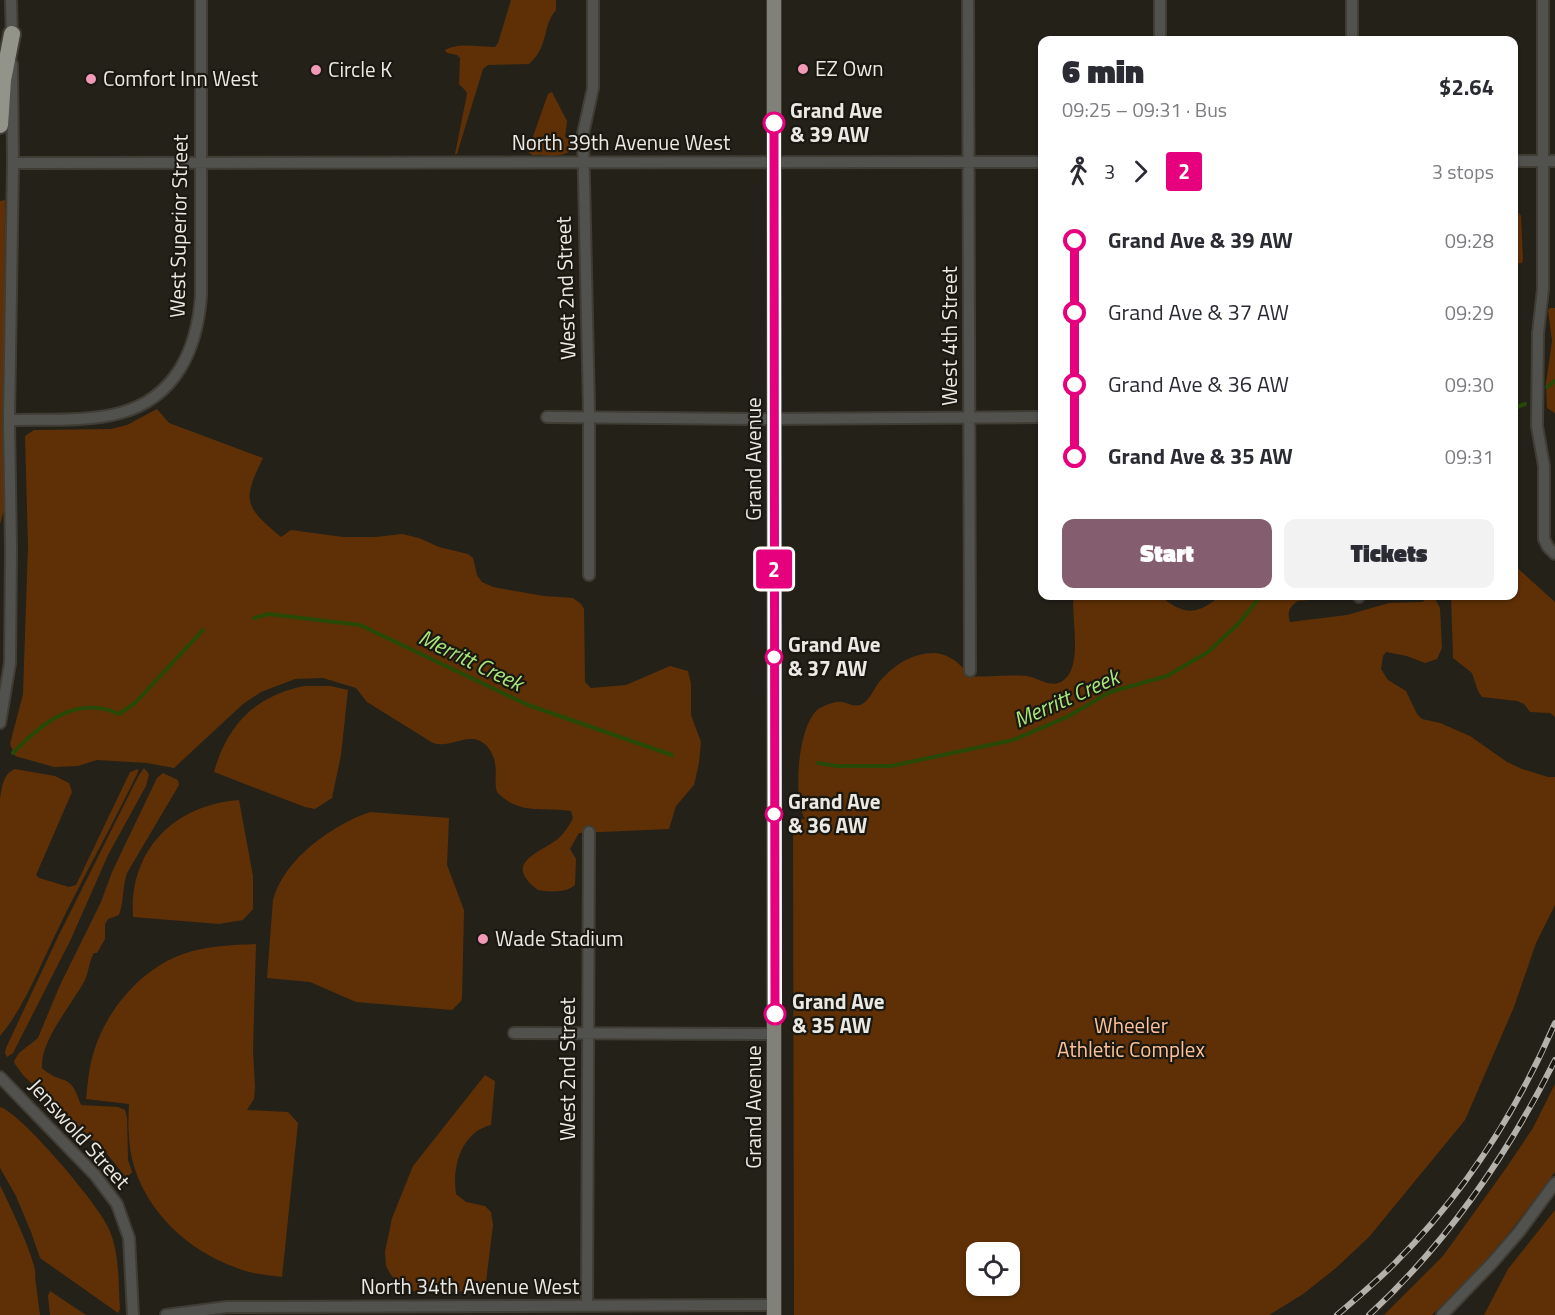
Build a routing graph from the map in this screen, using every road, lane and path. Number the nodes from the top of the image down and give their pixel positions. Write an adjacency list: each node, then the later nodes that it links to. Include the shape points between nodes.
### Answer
1 (11, 0): 9 (street)
2 (201, 0): 20 (street, West Superior Street)
3 (593, 0): 21 (street, West 2nd Street, via 592,88)
4 (774, 0): 13 (main road, Grand Avenue)
5 (969, 0): 17 (street, West 4th Street)
6 (1160, 0): 10 (street)
7 (1352, 0): 11 (street)
8 (1543, 0): 15 (street)
9 (12, 34): 12 (highway); 19 (street)
10 (1160, 36)
11 (1352, 36)
12 (0, 125)
13 (774, 161): 17 (street, North 39th Avenue West); 21 (street, North 39th Avenue West); 26 (main road, Grand Avenue)
14 (1518, 161): 15 (street)
15 (1543, 161): 16 (street); 29 (street, via 1537,426 1544,466 1543,535)
16 (1555, 161)
17 (969, 162): 18 (street, North 39th Avenue West); 25 (street, West 4th Street)
18 (1038, 162)
19 (13, 163): 20 (street, North 39th Avenue West); 27 (street)
20 (200, 164): 21 (street, North 39th Avenue West); 27 (street, West Superior Street, via 199,321 194,344 172,380 158,394 121,413)
21 (582, 164): 24 (street, West 2nd Street)
22 (547, 417): 24 (street)
23 (1038, 417): 25 (street)
24 (589, 418): 26 (street); 30 (street, West 2nd Street)
25 (970, 418): 26 (street); 31 (street, West 4th Street)
26 (775, 419): 36 (main road, Grand Avenue)
27 (9, 420): 28 (street)
28 (6, 548): 32 (street, via 10,663)
29 (1555, 554)
30 (589, 575)
31 (970, 671)
32 (0, 723)
33 (589, 832): 35 (street, West 2nd Street)
34 (514, 1033): 35 (street)
35 (588, 1033): 36 (street); 39 (street, West 2nd Street)
36 (775, 1034): 40 (main road, Grand Avenue)
37 (0, 1077): 41 (street, Jenswold Street, via 109,1190 129,1238)
38 (1555, 1183): 43 (street, via 1500,1255)
39 (587, 1306): 40 (street, North 34th Avenue West); 42 (street, North 34th Avenue West, via 238,1306)
40 (774, 1310)
41 (133, 1315)
42 (166, 1315)
43 (1442, 1315)

